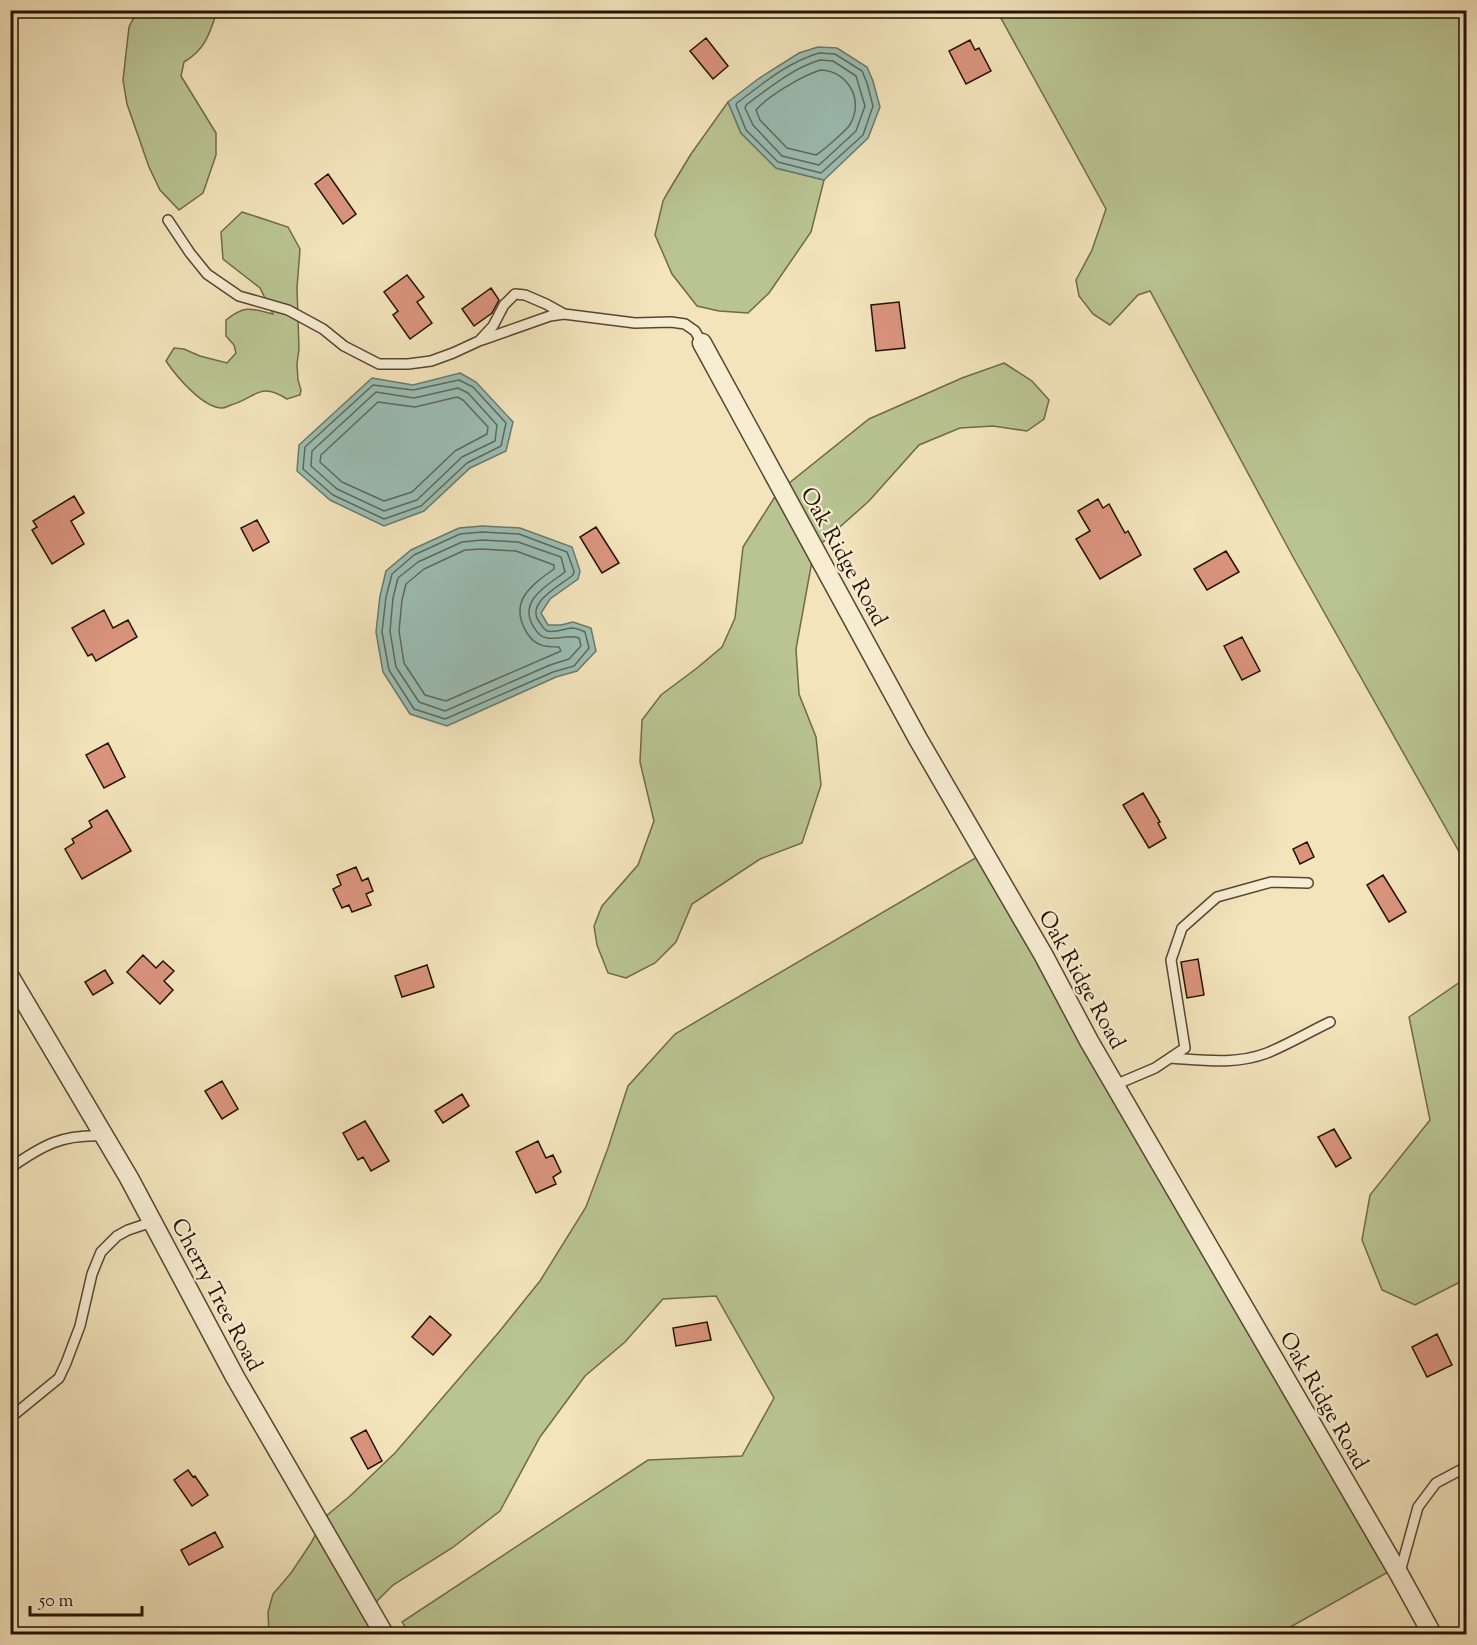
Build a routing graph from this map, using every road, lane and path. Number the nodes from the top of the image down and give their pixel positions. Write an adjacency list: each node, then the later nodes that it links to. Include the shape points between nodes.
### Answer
1 (168, 220): 3 (lane, via 207,274 239,296 288,310 379,364 431,361)
2 (564, 314): 3 (lane); 3 (lane, via 536,299 515,294); 4 (lane, via 634,323 685,324 695,330)
3 (480, 341)
4 (702, 342): 9 (street, Oak Ridge Road, via 918,739)
5 (1308, 883): 8 (lane, via 1272,882 1217,897 1182,928 1171,960 1185,1048)
6 (10, 977): 10 (street, Cherry Tree Road)
7 (1330, 1022): 8 (lane, via 1266,1053 1243,1059 1219,1062)
8 (1170, 1058): 9 (lane)
9 (1114, 1085): 15 (street, Oak Ridge Road)
10 (104, 1136): 11 (lane, via 61,1139); 12 (street, Cherry Tree Road)
11 (10, 1168)
12 (152, 1222): 13 (lane, via 117,1236 101,1251 80,1326 59,1378); 16 (street, Cherry Tree Road, via 235,1377)
13 (10, 1418)
14 (1467, 1467): 15 (lane, via 1436,1483 1418,1507)
15 (1399, 1574): 17 (street, Oak Ridge Road)
16 (384, 1635)
17 (1432, 1635)

